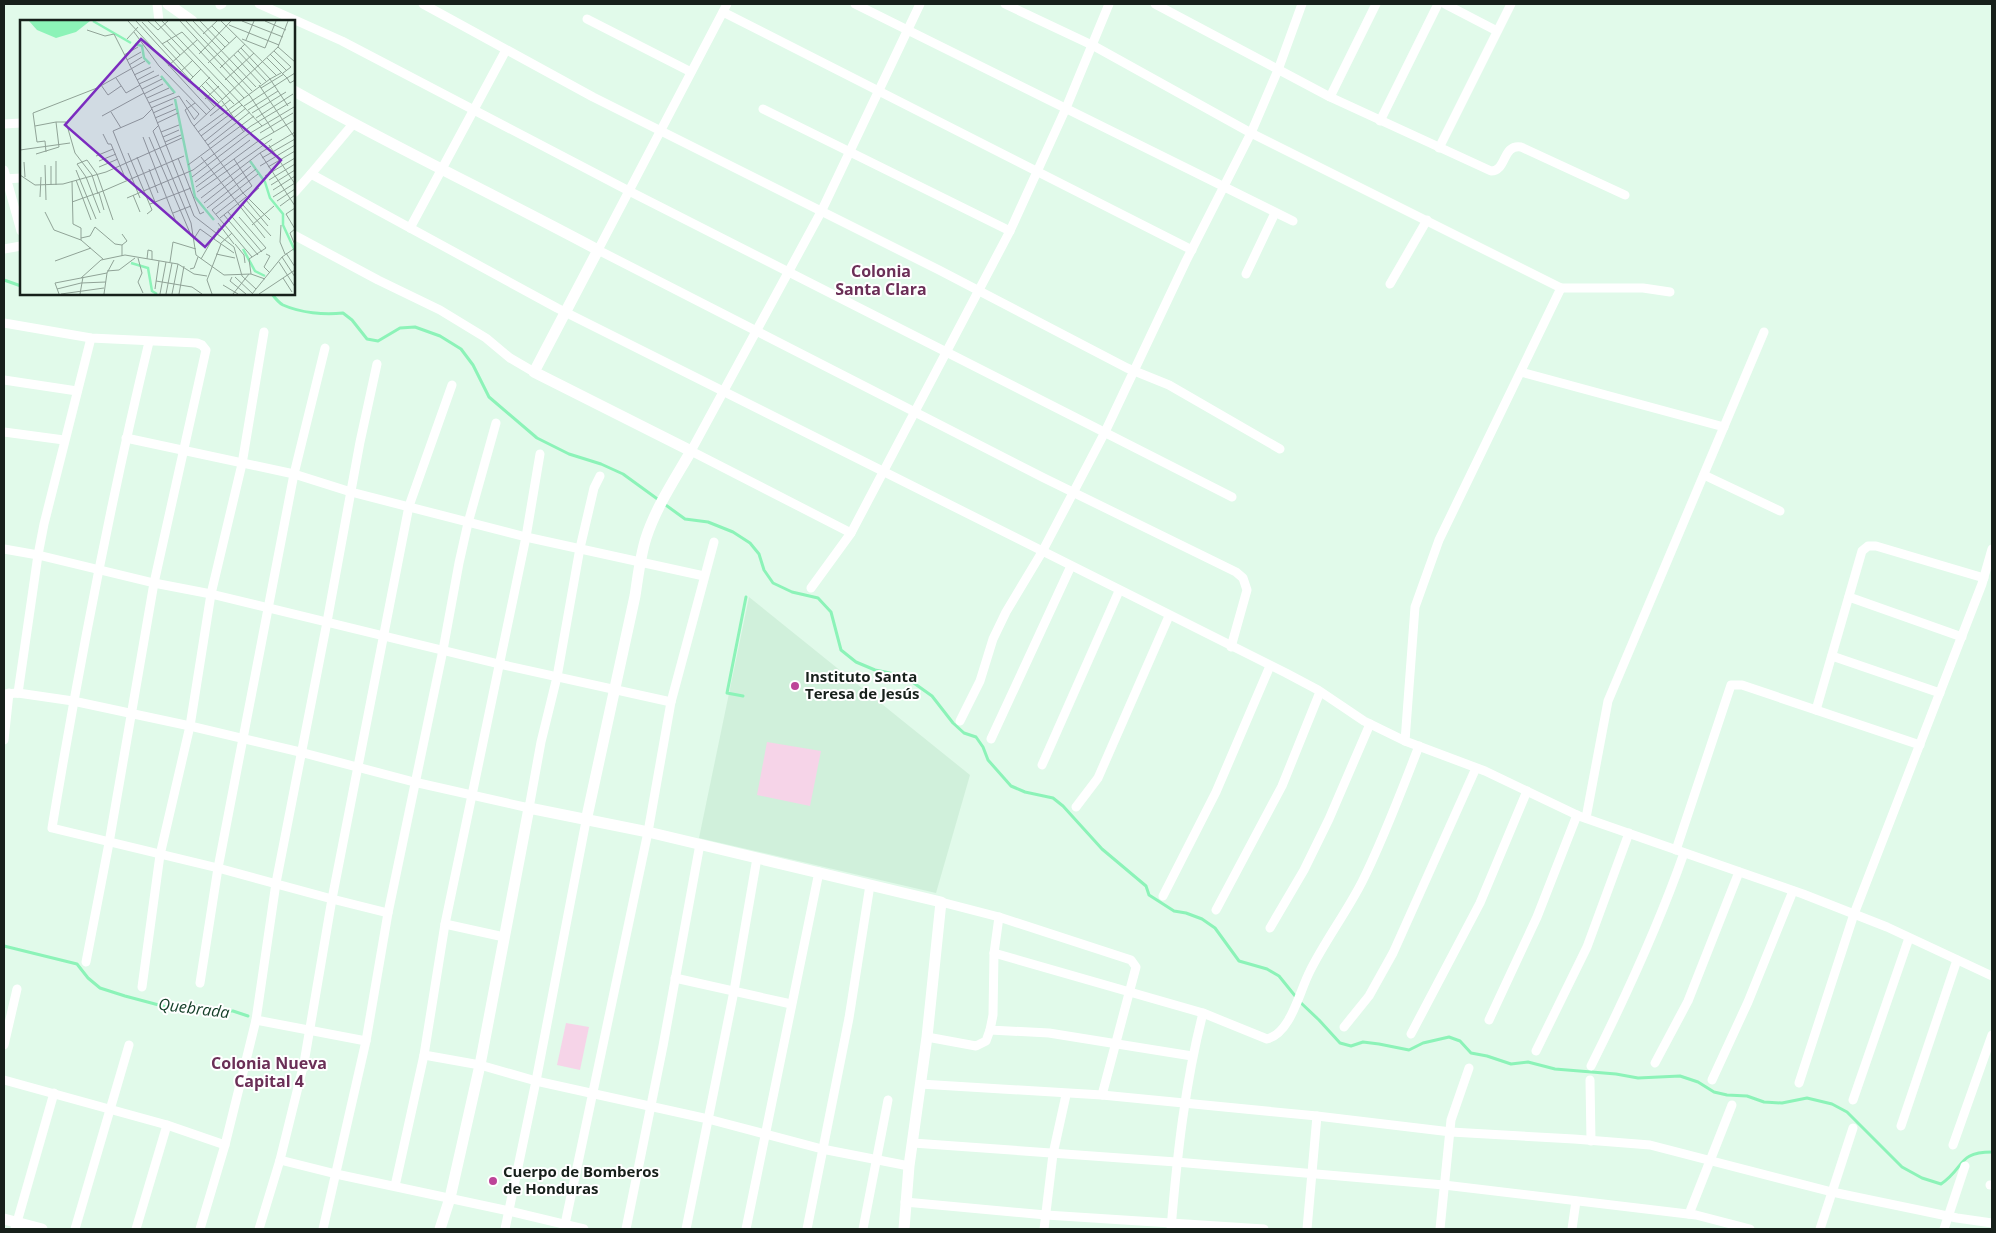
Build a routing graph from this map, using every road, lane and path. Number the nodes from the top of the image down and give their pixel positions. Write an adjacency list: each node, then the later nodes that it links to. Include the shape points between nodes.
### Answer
1 (157, 4): 17 (street)
2 (168, 4): 18 (street)
3 (259, 4): 19 (street)
4 (423, 4): 24 (street)
5 (855, 4): 21 (street)
6 (920, 4): 21 (street)
7 (1005, 4): 23 (street)
8 (1109, 4): 23 (street)
9 (1155, 4): 25 (street)
10 (1376, 4): 29 (street)
11 (1438, 4): 33 (street)
12 (1445, 4): 22 (street)
13 (1511, 4): 22 (street)
14 (1299, 5): 25 (street)
15 (725, 8): 26 (street); 27 (street)
16 (587, 19): 26 (street)
17 (160, 20)
18 (191, 20)
19 (295, 20)
20 (295, 20): 31 (street)
21 (908, 30): 27 (street); 30 (street)
22 (1497, 31): 39 (street)
23 (1092, 46): 30 (street); 38 (street)
24 (506, 50): 31 (street); 37 (street)
25 (1278, 70): 29 (street); 38 (street)
26 (691, 72): 37 (street)
27 (878, 91): 40 (street); 42 (street)
28 (295, 92): 36 (street)
29 (1330, 97): 33 (street)
30 (1066, 108): 42 (street); 46 (street)
31 (474, 109): 41 (street); 47 (street)
32 (763, 109): 40 (street)
33 (1380, 121): 39 (street)
34 (20, 122): 35 (street)
35 (4, 124)
36 (353, 124): 41 (street); 43 (street)
37 (660, 131): 47 (street); 50 (street)
38 (1251, 133): 46 (street); 52 (street)
39 (1439, 148): 49 (street, via 1496,171 1510,149 1521,147)
40 (850, 151): 50 (street); 56 (street)
41 (442, 169): 55 (street); 60 (street)
42 (1037, 171): 56 (street); 61 (street)
43 (311, 174): 48 (street); 55 (street)
44 (5, 176): 45 (street); 54 (street)
45 (20, 178)
46 (1224, 188): 51 (street); 61 (street)
47 (629, 191): 60 (street); 62 (street)
48 (295, 192)
49 (1625, 195)
50 (821, 212): 62 (street); 66 (street)
51 (1275, 213): 53 (street); 63 (street)
52 (1427, 220): 64 (street); 65 (street)
53 (1293, 221)
54 (20, 228)
55 (410, 228): 68 (street)
56 (1010, 231): 66 (street)
57 (295, 236): 79 (street, via 440,310)
58 (20, 246): 59 (street)
59 (4, 250)
60 (598, 250): 68 (street); 70 (street)
61 (1192, 250): 78 (street)
62 (789, 271): 70 (street); 76 (street)
63 (1246, 274)
64 (1390, 284)
65 (1561, 288): 67 (street, via 1643,288); 80 (street)
66 (977, 290): 76 (street); 78 (street)
67 (1670, 292)
68 (566, 312): 79 (street); 84 (street)
69 (4, 323): 73 (street)
70 (756, 331): 84 (street); 85 (street)
71 (264, 332): 96 (street)
72 (1764, 332): 87 (street)
73 (91, 338): 74 (street); 83 (street)
74 (149, 342): 90 (street); 93 (street, via 197,343 206,350)
75 (325, 348): 98 (street)
76 (946, 351): 85 (street); 89 (street)
77 (377, 364): 101 (street)
78 (1133, 370): 89 (street); 92 (street, via 1169,385)
79 (534, 372): 94 (street)
80 (1521, 372): 87 (street); 150 (street, via 1439,540 1414,607)
81 (4, 380): 83 (street)
82 (452, 385): 104 (street)
83 (77, 391): 91 (street)
84 (723, 392): 94 (street); 97 (street)
85 (915, 411): 97 (street); 102 (street)
86 (496, 423): 106 (street)
87 (1724, 427): 99 (street)
88 (4, 432): 91 (street)
89 (1105, 432): 102 (street); 103 (street)
90 (126, 438): 93 (street); 117 (street)
91 (64, 440): 114 (street)
92 (1280, 449)
93 (185, 450): 96 (street); 120 (street)
94 (691, 451): 107 (street); 115 (street, via 658,509)
95 (540, 454): 108 (street)
96 (242, 464): 98 (street); 123 (street)
97 (883, 472): 107 (street); 113 (street)
98 (294, 474): 101 (street); 125 (street)
99 (1704, 475): 105 (street); 163 (street, via 1608,702)
100 (600, 476): 110 (street, via 594,488)
101 (351, 492): 104 (street); 127 (street)
102 (1074, 493): 113 (street); 130 (street, via 1236,572 1247,590)
103 (1232, 497)
104 (409, 506): 106 (street); 128 (street)
105 (1780, 511)
106 (468, 523): 108 (street); 131 (street)
107 (851, 533): 121 (street)
108 (526, 537): 110 (street); 133 (street)
109 (714, 542): 118 (street)
110 (580, 548): 115 (street); 135 (street)
111 (4, 549): 114 (street)
112 (1992, 550): 119 (street)
113 (1042, 552): 116 (street); 144 (street, via 1006,612 993,639 980,681)
114 (38, 555): 117 (street); 138 (street)
115 (640, 562): 118 (street); 136 (street)
116 (1071, 566): 122 (street); 148 (street)
117 (97, 569): 120 (street); 140 (street)
118 (704, 576): 141 (street)
119 (1984, 578): 124 (street, via 1868,546 1862,551); 129 (street)
120 (154, 583): 123 (street); 143 (street)
121 (811, 588)
122 (1120, 591): 126 (street); 154 (street)
123 (211, 594): 125 (street); 146 (street)
124 (1850, 597): 129 (street); 132 (street)
125 (269, 608): 127 (street); 147 (street)
126 (1169, 616): 130 (street); 160 (street, via 1098,778)
127 (327, 622): 128 (street); 153 (street)
128 (384, 636): 131 (street); 155 (street)
129 (1962, 637): 139 (street)
130 (1231, 647): 134 (street)
131 (443, 650): 133 (street); 157 (street)
132 (1832, 656): 139 (street); 142 (street)
133 (499, 664): 135 (street); 159 (street)
134 (1270, 666): 137 (street); 178 (street, via 1216,792)
135 (557, 677): 136 (street); 161 (street)
136 (615, 690): 141 (street); 164 (street)
137 (1320, 692): 145 (street); 181 (street, via 1282,786)
138 (10, 693): 140 (street); 149 (street)
139 (1940, 693): 151 (street)
140 (73, 701): 143 (street); 167 (street, via 52,828)
141 (671, 702): 165 (street)
142 (1816, 710): 151 (street); 169 (street, via 1742,685 1732,686)
143 (130, 714): 146 (street); 167 (street)
144 (960, 721)
145 (1370, 724): 150 (street); 186 (street, via 1317,844)
146 (190, 726): 147 (street); 170 (street)
147 (243, 739): 153 (street); 172 (street)
148 (991, 739)
149 (4, 740)
150 (1405, 741): 152 (street)
151 (1920, 745): 183 (street)
152 (1419, 746): 156 (street); 200 (street, via 1390,821 1361,883 1309,972 1285,1027 1276,1037 1267,1039)
153 (300, 752): 155 (street); 175 (street)
154 (1042, 765)
155 (359, 768): 157 (street); 179 (street)
156 (1476, 768): 158 (street); 203 (street, via 1393,953 1369,996)
157 (414, 782): 159 (street); 182 (street)
158 (1526, 791): 162 (street); 206 (street, via 1480,902)
159 (471, 794): 161 (street); 185 (street)
160 (1076, 807)
161 (529, 808): 164 (street); 187 (street)
162 (1577, 815): 163 (street); 202 (street, via 1537,918)
163 (1586, 818): 166 (street)
164 (586, 821): 165 (street); 223 (street)
165 (648, 832): 168 (street); 227 (street)
166 (1629, 833): 169 (street); 213 (street, via 1587,947)
167 (109, 843): 170 (street); 191 (street)
168 (700, 844): 171 (street); 193 (street)
169 (1680, 852): 174 (street); 218 (street, via 1665,907)
170 (160, 855): 172 (street); 195 (street)
171 (757, 858): 173 (street); 197 (street)
172 (218, 868): 175 (street); 194 (street)
173 (819, 872): 176 (street); 199 (street)
174 (1739, 872): 177 (street); 216 (street, via 1688,1001)
175 (276, 883): 179 (street); 201 (street)
176 (870, 885): 180 (street); 247 (street, via 849,1018)
177 (1793, 891): 183 (street); 222 (street)
178 (1163, 896)
179 (332, 900): 182 (street); 204 (street)
180 (940, 902): 184 (street); 208 (street)
181 (1216, 910)
182 (388, 913): 209 (street)
183 (1854, 914): 188 (street); 224 (street)
184 (999, 917): 189 (street); 198 (street, via 1131,960 1136,967)
185 (445, 924): 187 (street); 214 (street)
186 (1270, 928)
187 (504, 937): 217 (street)
188 (1909, 938): 190 (street); 231 (street)
189 (994, 952): 198 (street); 205 (street)
190 (1957, 960): 192 (street); 239 (street)
191 (86, 962)
192 (1992, 976)
193 (675, 978): 197 (street); 234 (street)
194 (200, 983)
195 (142, 987)
196 (17, 989): 211 (street)
197 (734, 991): 199 (street); 237 (street)
198 (1129, 991): 200 (street); 210 (street)
199 (791, 1004): 242 (street)
200 (1202, 1012): 215 (street)
201 (256, 1020): 204 (street); 245 (street)
202 (1489, 1020)
203 (1344, 1027)
204 (310, 1030): 209 (street); 250 (street)
205 (990, 1030): 208 (street, via 986,1041 976,1046); 210 (street, via 1049,1033)
206 (1411, 1034)
207 (1992, 1035): 246 (street)
208 (927, 1037): 225 (street)
209 (366, 1041): 255 (street)
210 (1116, 1044): 215 (street); 229 (street)
211 (4, 1045)
212 (130, 1045): 235 (street)
213 (1536, 1051)
214 (424, 1055): 217 (street); 258 (street)
215 (1192, 1056): 232 (street)
216 (1655, 1063)
217 (480, 1065): 223 (street); 260 (street)
218 (1591, 1066)
219 (1469, 1068): 241 (street)
220 (4, 1080): 226 (street)
221 (1590, 1080): 243 (street)
222 (1712, 1080)
223 (536, 1081): 227 (street); 263 (street)
224 (1799, 1083)
225 (920, 1084): 228 (street); 244 (street)
226 (54, 1093): 235 (street); 269 (street)
227 (592, 1093): 234 (street); 271 (street)
228 (1066, 1094): 229 (street); 248 (street)
229 (1102, 1096): 232 (street)
230 (888, 1100): 249 (street)
231 (1853, 1100)
232 (1186, 1103): 236 (street); 252 (street)
233 (1732, 1105): 251 (street)
234 (651, 1107): 237 (street); 281 (street)
235 (110, 1109): 238 (street); 273 (street)
236 (1317, 1116): 241 (street); 256 (street)
237 (708, 1119): 242 (street); 282 (street)
238 (167, 1125): 245 (street); 274 (street)
239 (1901, 1126)
240 (1854, 1128): 259 (street)
241 (1450, 1132): 243 (street); 257 (street)
242 (766, 1135): 247 (street); 283 (street)
243 (1590, 1140): 251 (street, via 1650,1145)
244 (913, 1143): 248 (street); 253 (street)
245 (225, 1145): 275 (street)
246 (1953, 1145)
247 (822, 1149): 249 (street); 284 (street)
248 (1053, 1154): 252 (street); 265 (street)
249 (878, 1159): 253 (street); 285 (street)
250 (280, 1160): 255 (street); 276 (street)
251 (1710, 1160): 259 (street); 264 (street)
252 (1176, 1162): 256 (street); 270 (street)
253 (909, 1166): 262 (street)
254 (1965, 1166): 266 (street)
255 (336, 1174): 258 (street); 277 (street)
256 (1312, 1174): 257 (street); 289 (street)
257 (1444, 1185): 261 (street); 290 (street)
258 (395, 1186): 260 (street)
259 (1832, 1192): 266 (street); 293 (street)
260 (450, 1198): 263 (street); 278 (street)
261 (1576, 1201): 264 (street); 291 (street)
262 (906, 1202): 265 (street); 286 (street)
263 (509, 1210): 271 (street); 279 (street)
264 (1689, 1214): 292 (street)
265 (1046, 1215): 270 (street); 287 (street)
266 (1948, 1216): 268 (street); 294 (street)
267 (4, 1219): 269 (street)
268 (1992, 1223)
269 (16, 1226): 272 (street)
270 (1171, 1226): 288 (street)
271 (564, 1227): 280 (street)
272 (42, 1229)
273 (75, 1229)
274 (136, 1229)
275 (200, 1229)
276 (259, 1229)
277 (323, 1229)
278 (440, 1229)
279 (505, 1229)
280 (584, 1229)
281 (626, 1229)
282 (686, 1229)
283 (746, 1229)
284 (807, 1229)
285 (863, 1229)
286 (904, 1229)
287 (1044, 1229)
288 (1264, 1229)
289 (1307, 1229)
290 (1440, 1229)
291 (1572, 1229)
292 (1750, 1229)
293 (1820, 1229)
294 (1944, 1229)

